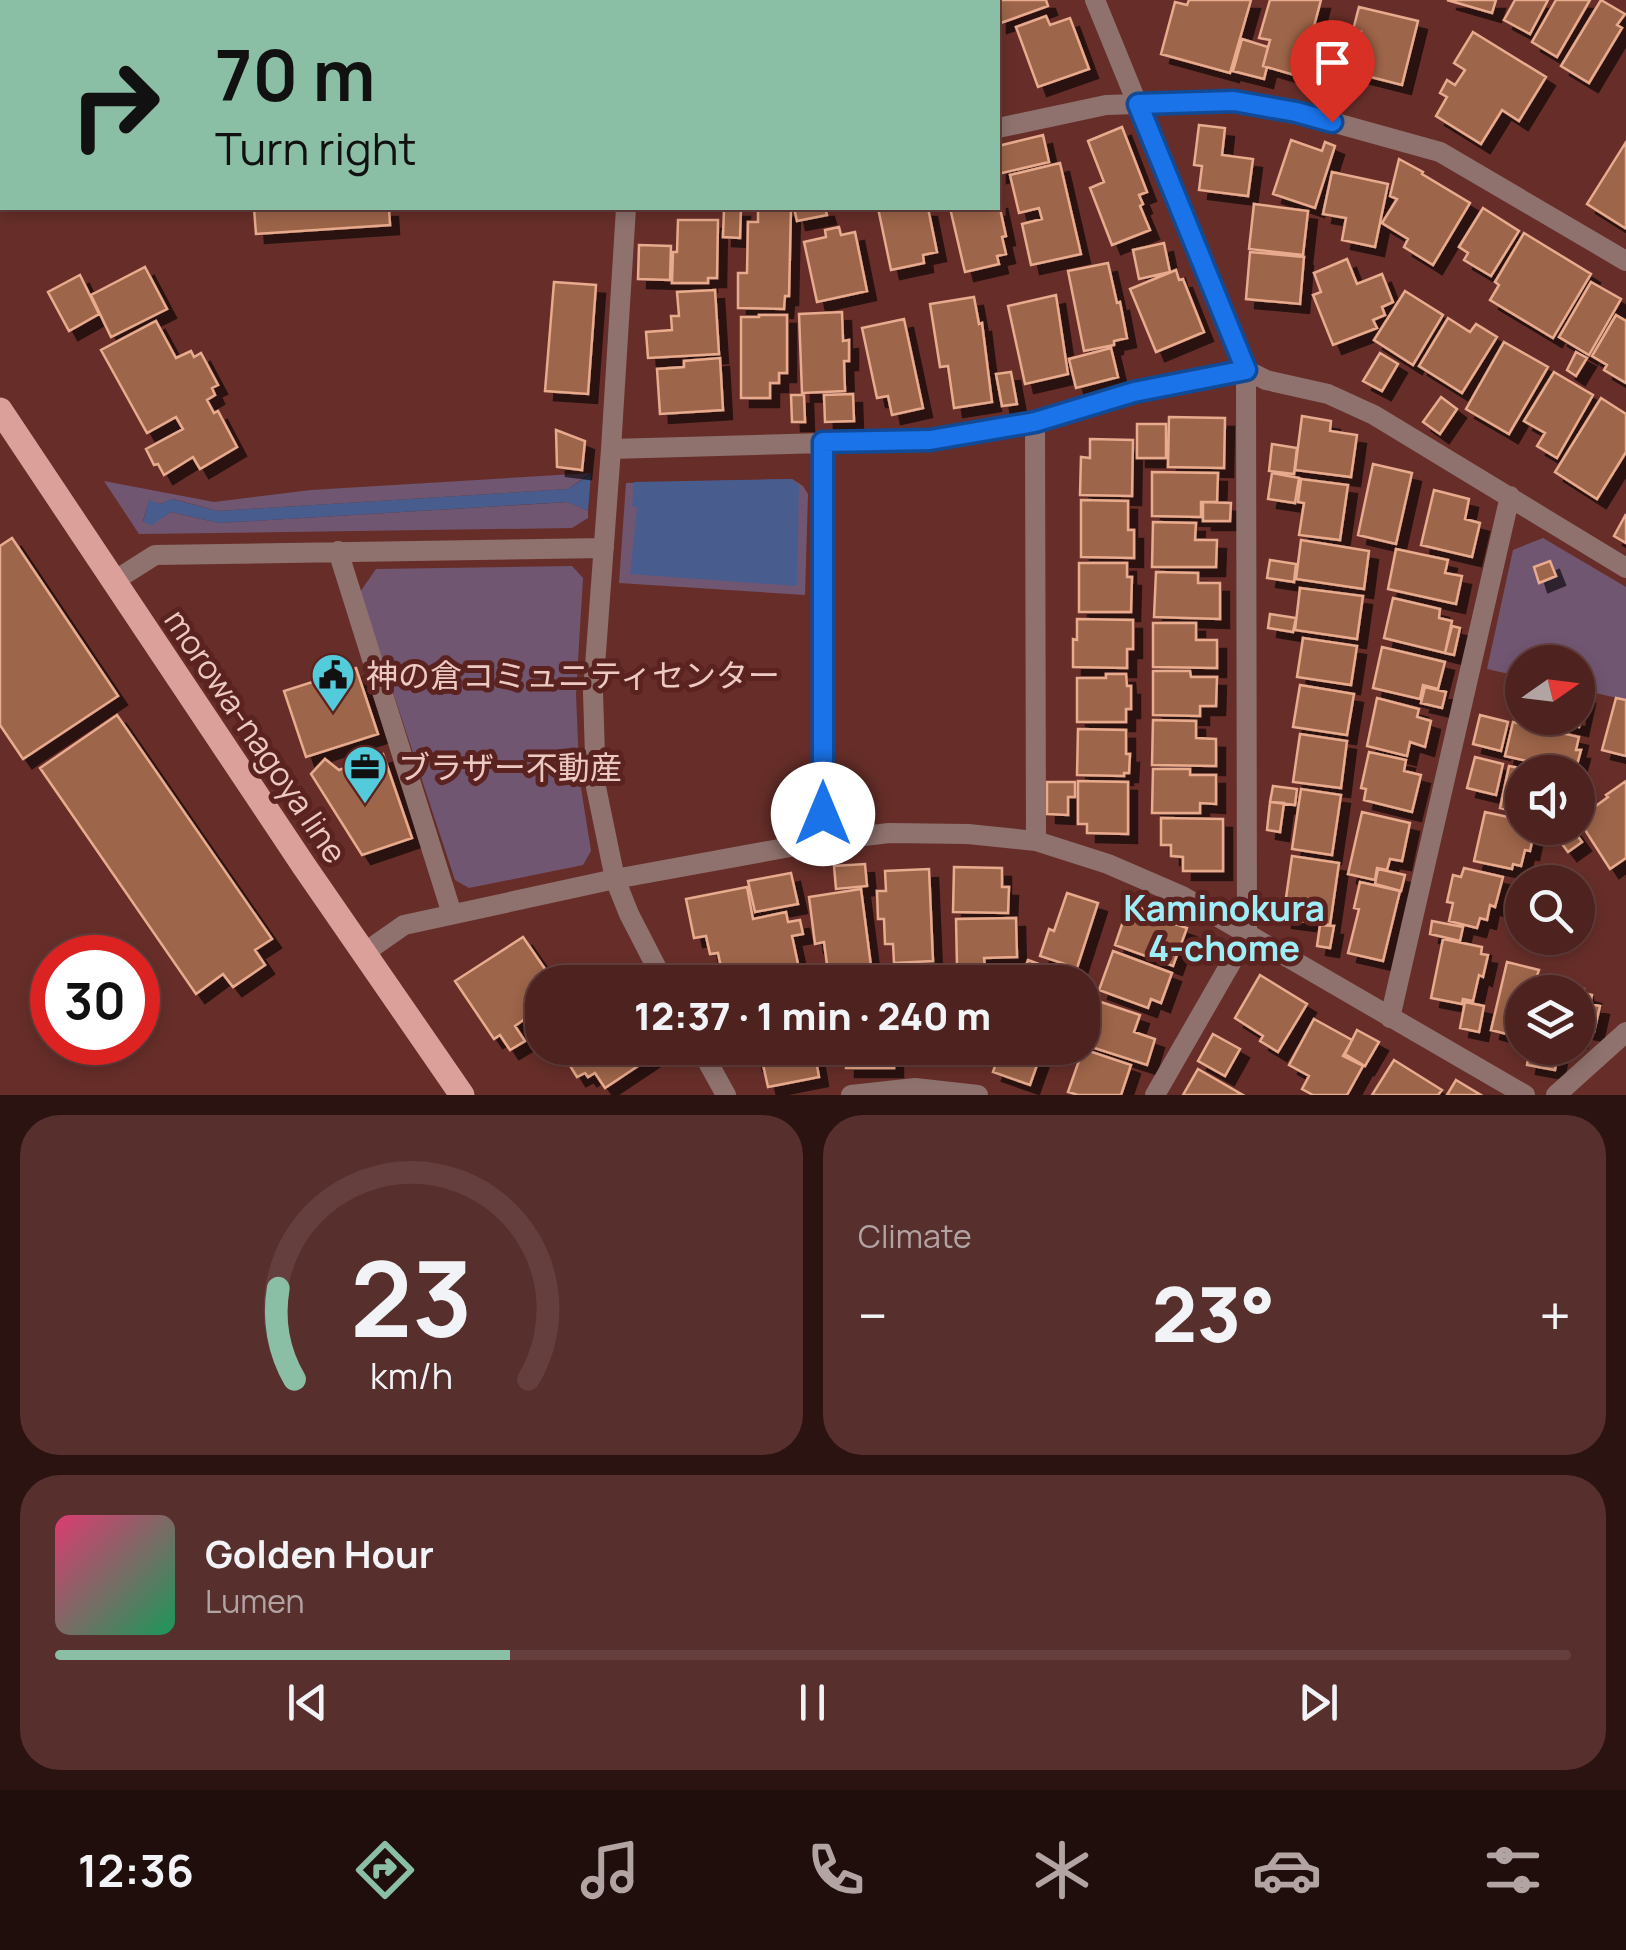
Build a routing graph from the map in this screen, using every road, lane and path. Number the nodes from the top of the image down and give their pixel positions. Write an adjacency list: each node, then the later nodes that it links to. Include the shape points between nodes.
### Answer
1 (1095, 0): 2 (street)
2 (1138, 104): 3 (street); 5 (street, via 1234,101 1440,152); 6 (street)
3 (1000, 128)
4 (626, 210): 10 (street)
5 (1626, 262)
6 (1246, 370): 8 (street, via 1134,392); 11 (street, via 1374,415); 20 (street)
7 (0, 410): 15 (main road, morowa-nagoya line)
8 (1035, 422): 9 (street, via 930,440); 17 (street)
9 (823, 442): 10 (street); 16 (street)
10 (611, 449): 12 (street)
11 (1510, 496): 14 (street); 23 (street)
12 (604, 548): 13 (street); 18 (street, via 594,746)
13 (338, 551): 15 (street, via 155,555); 19 (street)
14 (1626, 568)
15 (114, 581): 21 (main road, morowa-nagoya line)
16 (823, 841): 17 (street, via 889,833); 18 (street)
17 (1036, 841): 20 (street, via 1182,896)
18 (614, 879): 19 (street); 22 (street)
19 (452, 914): 21 (street, via 404,926)
20 (1247, 935): 23 (street); 30 (street)
21 (364, 953): 26 (main road, morowa-nagoya line)
22 (655, 965)
23 (1390, 1018): 31 (street)
24 (1626, 1032): 32 (street)
25 (709, 1065): 27 (street)
26 (462, 1095)
27 (726, 1095)
28 (852, 1095): 29 (street, via 916,1088)
29 (978, 1095)
30 (1155, 1095)
31 (1525, 1095)
32 (1556, 1095)

